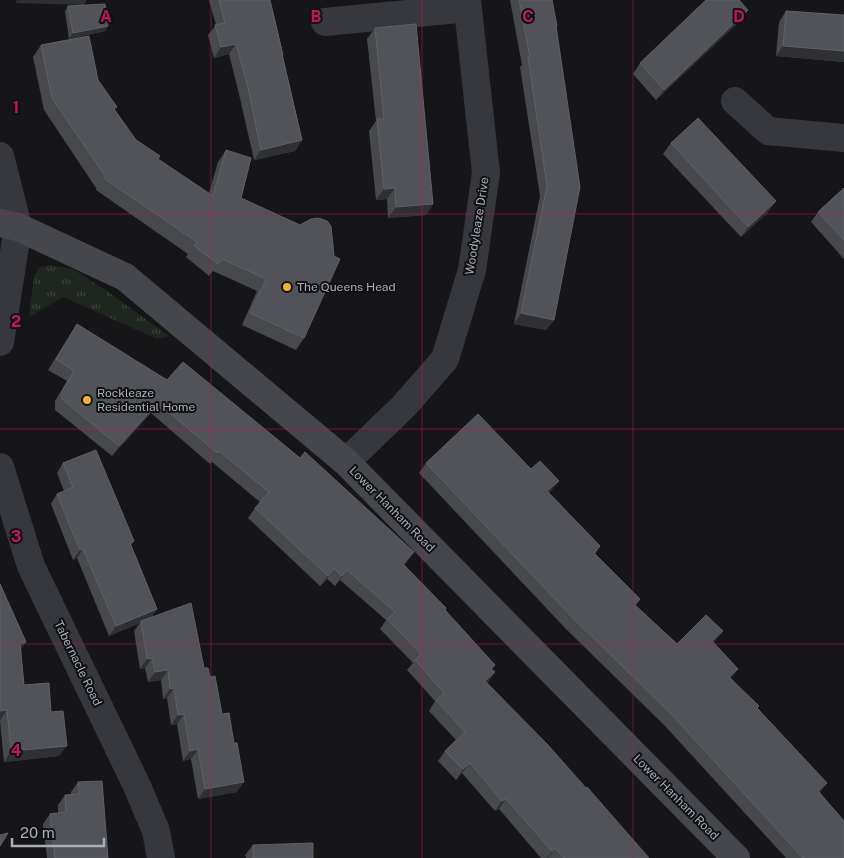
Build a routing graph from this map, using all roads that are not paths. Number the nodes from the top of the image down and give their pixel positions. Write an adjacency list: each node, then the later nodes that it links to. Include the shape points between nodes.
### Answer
1 (467, 4): 2 (street, Woodyleaze Drive); 8 (street, Woodyleaze Drive, via 486,173 472,270 444,359 404,406)
2 (325, 22)
3 (735, 101): 4 (street, via 768,131)
4 (844, 138)
5 (0, 156): 6 (street)
6 (9, 225): 7 (street); 8 (main road, Lower Hanham Road, via 125,276)
7 (0, 342)
8 (346, 462): 11 (main road, Lower Hanham Road)
9 (0, 467): 10 (street, Tabernacle Road, via 31,566 137,786 156,831)
10 (161, 858)
11 (736, 858)

